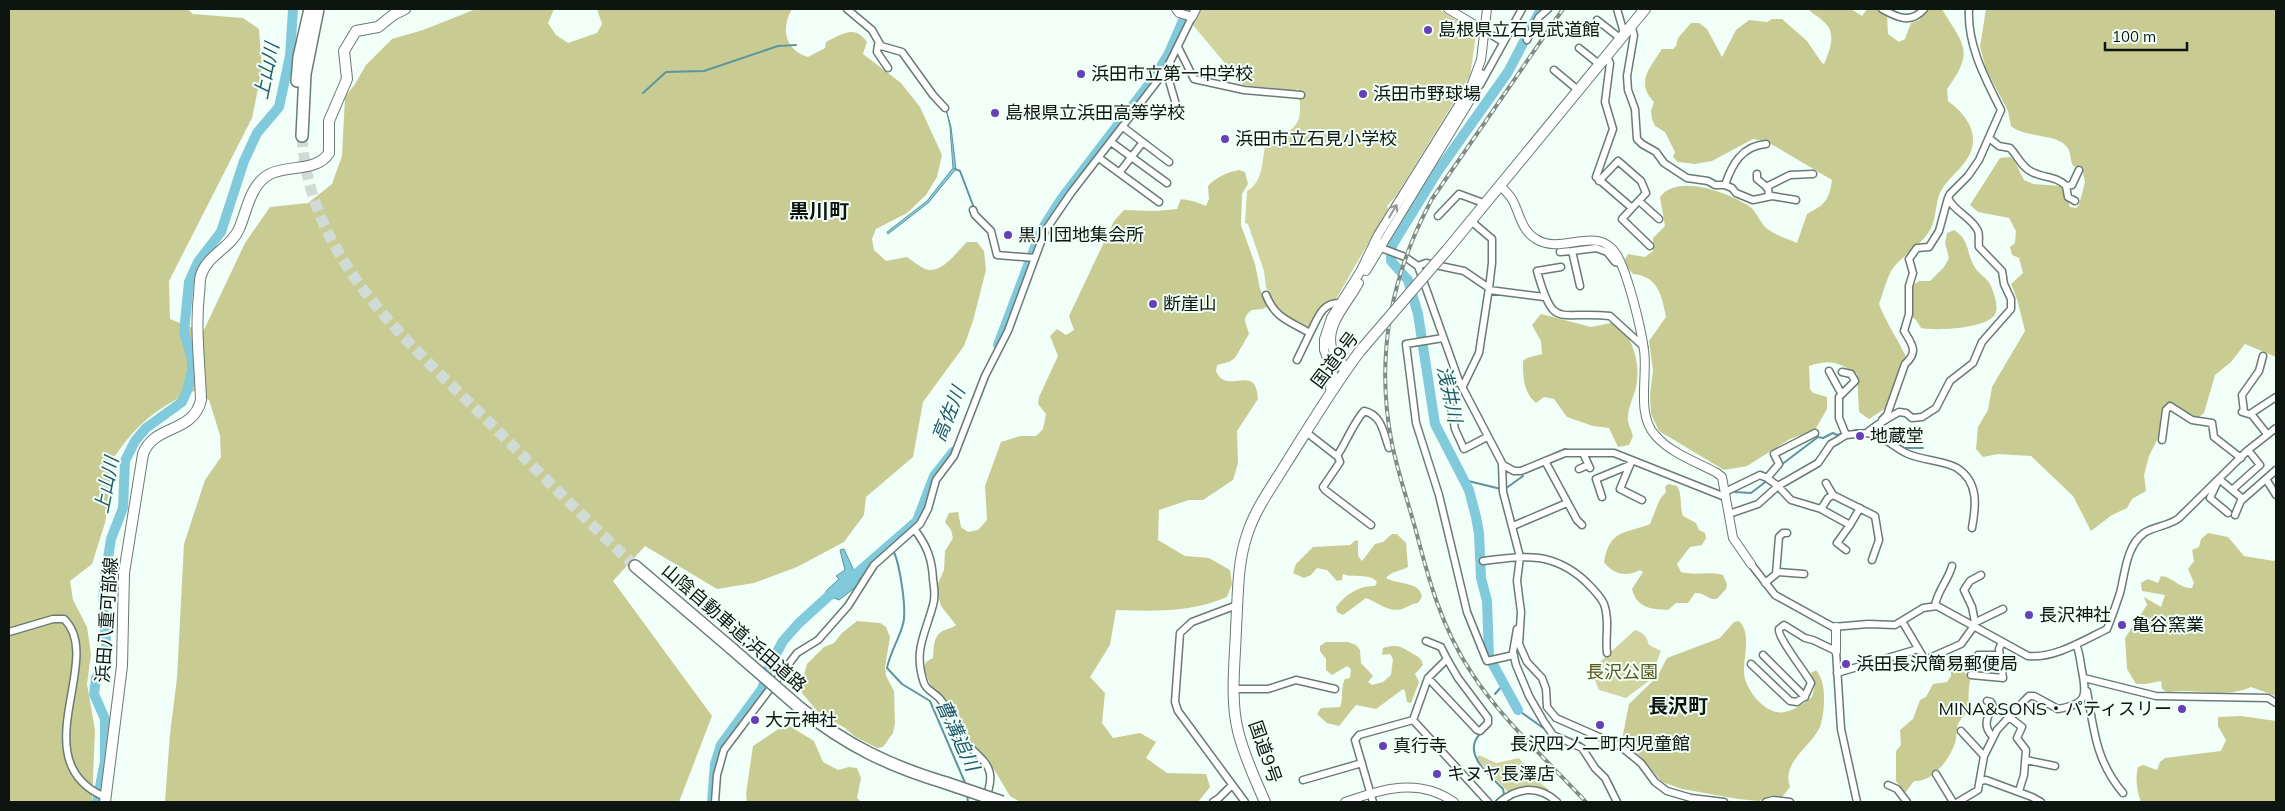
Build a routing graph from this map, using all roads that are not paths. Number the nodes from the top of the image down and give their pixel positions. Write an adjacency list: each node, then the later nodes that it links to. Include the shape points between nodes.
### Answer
1 (310, 9): 19 (highway)
2 (318, 9): 19 (highway)
3 (326, 9): 19 (highway)
4 (405, 9): 195 (main road, 浜田八重可部線, via 381,26 356,31 346,46 347,79 329,121 329,152 326,157 264,178 252,194 238,231 212,256 201,275 196,321 201,400 198,411 184,425 160,434 144,454 124,573 123,659)
5 (847, 9): 24 (street, via 855,21 872,30)
6 (1196, 9): 17 (street)
7 (1448, 9): 20 (street)
8 (1488, 9): 20 (street)
9 (1522, 9): 23 (street)
10 (1548, 9): 22 (street)
11 (1617, 9): 21 (street)
12 (1646, 9): 21 (main road, 国道9号)
13 (1882, 9): 14 (street, via 1904,20)
14 (1924, 9)
15 (1968, 9): 39 (street, via 1968,25 1978,62 2001,110)
16 (1177, 11): 17 (street)
17 (1190, 17): 25 (street)
18 (1597, 20): 21 (street)
19 (313, 29): 19 (highway, via 297,83 301,136 303,97)
20 (1485, 31): 23 (street); 28 (street)
21 (1625, 32): 27 (main road, 国道9号); 52 (street, via 1634,35 1627,76 1635,109 1637,139 1686,178)
22 (1527, 40)
23 (1503, 42): 34 (street)
24 (877, 45): 30 (street, via 877,52); 36 (street, via 902,52)
25 (1178, 47): 31 (street); 35 (street, via 1194,79 1244,90)
26 (1580, 48): 29 (street)
27 (1606, 55): 29 (main road, 国道9号); 50 (street, via 1610,63 1605,102 1613,130 1596,177)
28 (1481, 60): 34 (street); 69 (street, one-way to 28, via 1472,84)
29 (1599, 64): 33 (main road, 国道9号)
30 (888, 68)
31 (1166, 70): 37 (street); 38 (street)
32 (1554, 70): 33 (street)
33 (1578, 90): 53 (main road, 国道9号)
34 (1475, 92): 69 (street)
35 (1301, 95)
36 (945, 108)
37 (1179, 115)
38 (1123, 127): 40 (street); 41 (street)
39 (1989, 138): 54 (street, via 1999,146 2010,148 2028,171 2056,179); 57 (street, via 1968,176)
40 (1111, 142): 43 (street); 44 (street)
41 (1143, 142): 43 (street); 45 (street)
42 (1766, 144): 52 (street, via 1750,149 1736,160)
43 (1132, 157): 47 (street); 51 (street)
44 (1099, 158): 47 (street); 72 (street, via 1045,231)
45 (1169, 162)
46 (2079, 170): 54 (street, via 2072,185)
47 (1119, 173): 61 (street)
48 (1757, 174): 55 (street, via 1758,180)
49 (1813, 174): 55 (street, via 1790,175)
50 (1599, 181): 59 (street, via 1618,161 1641,181 1646,193); 63 (street)
51 (1167, 183)
52 (1725, 185): 56 (street, via 1753,200)
53 (1502, 186): 62 (main road, 国道9号); 73 (street, via 1512,199 1526,230 1535,239 1553,244 1586,239 1602,242 1611,248)
54 (2066, 186): 60 (street, via 2068,197)
55 (1766, 187): 56 (street)
56 (1769, 196): 58 (street)
57 (1948, 198): 95 (street, via 1936,237 1929,247 1917,248 1909,259 1913,273 1904,331 1913,353 1905,364 1888,415); 95 (street, via 1974,225 1979,247 2002,271 2012,309 1982,342 1973,363 1950,381 1936,408 1917,419 1899,412)
58 (1796, 200)
59 (1639, 201): 63 (street); 66 (street)
60 (2075, 201)
61 (1159, 202)
62 (1486, 204): 65 (street, via 1459,194); 67 (main road, 国道9号)
63 (1632, 208): 68 (street, via 1622,219)
64 (973, 210): 72 (street, via 991,231 997,255)
65 (1438, 216)
66 (1658, 219)
67 (1470, 221): 77 (street, via 1492,239); 87 (main road, 国道9号, bridge)
68 (1650, 246)
69 (1380, 248): 74 (street, via 1405,257); 80 (street); 87 (street, via 1332,331 1331,346)
70 (1572, 251): 71 (street); 73 (street, via 1596,248); 76 (street)
71 (1560, 252)
72 (1032, 258): 135 (street, via 1008,331 954,456 936,480 924,517)
73 (1620, 263): 83 (street)
74 (1418, 266): 77 (street, via 1426,263 1464,272); 82 (street)
75 (1561, 267): 79 (street, via 1537,271)
76 (1580, 286)
77 (1489, 289): 79 (street); 90 (street, via 1480,353)
78 (1266, 294): 81 (street, via 1278,315)
79 (1544, 297): 83 (street, via 1550,310 1561,315 1613,317)
80 (1340, 303): 81 (street, via 1332,302 1325,306); 86 (street, via 1325,333 1324,350)
81 (1310, 333): 85 (street)
82 (1443, 338): 90 (street); 162 (street, via 1406,344 1416,423 1439,495 1468,612 1490,660)
83 (1644, 347): 120 (street, via 1646,412 1650,429 1670,447 1717,472 1722,477)
84 (2263, 356): 94 (street, via 2259,370 2242,395)
85 (1297, 360)
86 (1328, 361): 87 (street); 93 (street, via 1334,376)
87 (1346, 369): 93 (main road, 国道9号)
88 (1829, 371): 91 (street)
89 (1842, 372): 91 (street, via 1851,374 1855,381)
90 (1461, 384): 102 (street); 102 (street, via 1446,387 1455,429 1464,449)
91 (1841, 393): 101 (street, via 1839,418)
92 (2276, 397): 94 (street)
93 (1324, 401): 97 (main road, 国道9号)
94 (2245, 412): 100 (street)
95 (1875, 427): 99 (street)
96 (2276, 428): 100 (street)
97 (1306, 432): 107 (street); 148 (main road, 国道9号, via 1247,532)
98 (1815, 433): 114 (street, via 1774,454 1779,464)
99 (1867, 433): 101 (street); 134 (street, via 1883,438 1913,456 1957,468 1972,483 1976,506)
100 (2267, 434): 105 (street)
101 (1846, 435): 118 (street, via 1831,444 1818,463)
102 (1487, 437): 111 (street)
103 (2162, 440): 108 (street, via 2166,410 2170,406 2192,420 2212,423 2214,436)
104 (1389, 448): 107 (street, via 1379,420 1373,413 1364,411)
105 (2248, 450): 108 (street); 119 (street, via 2260,464)
106 (1583, 453): 109 (street, via 1565,454); 110 (street, via 1614,453); 112 (street, via 1589,466)
107 (1336, 456): 131 (street, via 1340,462 1322,486)
108 (2241, 458): 115 (street)
109 (1545, 461): 111 (street, via 1521,471); 126 (street)
110 (1631, 463): 120 (street); 123 (street, via 1597,478); 125 (street, via 1620,490)
111 (1502, 464): 133 (street, via 1503,492)
112 (1579, 469)
113 (2276, 470): 116 (street)
114 (1767, 478): 118 (street); 120 (street, via 1760,476)
115 (2219, 480): 119 (street); 124 (street, via 2210,498 2232,514); 158 (street, via 2171,524 2144,533 2136,542 2125,566 2107,629)
116 (2266, 480): 122 (street); 124 (street)
117 (1826, 483): 121 (street)
118 (1778, 486): 128 (street, via 1791,500); 129 (street, via 1758,504)
119 (2232, 490): 124 (street)
120 (1725, 494): 129 (street)
121 (1833, 494): 127 (street); 128 (street)
122 (2276, 495)
123 (1602, 497)
124 (2242, 498)
125 (1642, 500)
126 (1567, 503): 130 (street); 133 (street)
127 (1860, 508): 132 (street); 139 (street, via 1875,516 1879,540)
128 (1821, 509): 132 (street)
129 (1729, 514): 141 (street, via 1733,538)
130 (1582, 524)
131 (1371, 525)
132 (1850, 525): 137 (street, via 1837,543)
133 (1513, 526): 138 (street)
134 (1972, 528)
135 (915, 530): 198 (street, via 874,566 848,606 818,640 797,653 724,750 717,774); 199 (street, via 931,556 934,588 933,604 920,644 923,680 925,687 941,701 958,733 992,774)
136 (1787, 533): 144 (street, via 1779,537)
137 (1846, 550)
138 (1520, 556): 140 (street); 152 (street, via 1517,581); 161 (street, via 1558,562 1590,586 1604,606)
139 (1872, 560)
140 (1483, 561)
141 (1751, 564): 147 (street)
142 (634, 566): 200 (highway, 山陰自動車道;浜田道路, bridge, via 834,734 900,768)
143 (1952, 566): 149 (street, via 1947,581 1936,596)
144 (1777, 572): 145 (street); 147 (street)
145 (1804, 574)
146 (1981, 575): 153 (street, via 1970,580 1964,590 1972,607)
147 (1765, 583): 154 (street, via 1779,598)
148 (1237, 605): 172 (main road, 国道9号); 190 (street, via 1192,622 1180,633 1176,698 1178,711)
149 (1935, 606): 151 (street, via 1923,608); 153 (street)
150 (2003, 610): 153 (street)
151 (1902, 621): 154 (street, via 1895,625); 159 (street)
152 (1520, 624): 162 (street); 210 (street, via 1519,644 1527,662 1542,678 1547,707 1552,715 1620,746 1667,791)
153 (1973, 624): 157 (street); 159 (street, via 1961,644 1928,659 1923,658)
154 (1836, 628): 160 (street)
155 (9, 632): 195 (street, via 53,619 64,619 70,625 77,656 67,720 70,759 77,776)
156 (1426, 641): 166 (street, via 1441,647)
157 (2002, 642): 158 (street, via 2036,657); 165 (street)
158 (2076, 644): 171 (street)
159 (1918, 649): 168 (street)
160 (1836, 651): 168 (street); 175 (street, via 1784,625 1779,629 1780,636 1811,683)
161 (1607, 653)
162 (1514, 655): 209 (street, via 1529,696 1551,732 1582,748 1606,778)
163 (1763, 655): 175 (street)
164 (1978, 655): 165 (street)
165 (2000, 655): 169 (street, via 2003,678)
166 (1447, 659): 170 (street); 170 (street, via 1488,718 1488,723 1477,730)
167 (1751, 664): 175 (street, via 1792,703)
168 (1837, 673): 213 (street, via 1841,729)
169 (1971, 675)
170 (1428, 678): 180 (street)
171 (2084, 678): 174 (street); 177 (street, via 2156,696 2268,698)
172 (1235, 689): 173 (street, via 1268,689 1296,680); 203 (main road, 国道9号, via 1237,730)
173 (1335, 689)
174 (2086, 689): 179 (street, via 2073,705 2058,709 2029,696); 194 (street, via 2101,761)
175 (1804, 697)
176 (1987, 701): 182 (street, via 1993,707 1986,720)
177 (2276, 703)
178 (1984, 715): 182 (street, via 1984,727)
179 (2009, 717): 182 (street); 184 (street, via 2022,728 2017,738 2026,748)
180 (1413, 720): 185 (street, via 1359,734 1355,740); 207 (street)
181 (1961, 731): 183 (street)
182 (1990, 735): 183 (street)
183 (1984, 756): 189 (street)
184 (2026, 760): 186 (street); 192 (street)
185 (1362, 763): 188 (street); 193 (street)
186 (2055, 766)
187 (1936, 774): 215 (street)
188 (1303, 780)
189 (1980, 782): 192 (street, via 1986,780); 196 (street)
190 (1232, 785): 201 (street); 202 (street)
191 (1888, 785): 214 (street, via 1894,786)
192 (2019, 792): 217 (street)
193 (1370, 794): 204 (street); 205 (street); 206 (street, via 1390,788 1414,788 1436,792)
194 (2123, 794)
195 (105, 800)
196 (1969, 800): 216 (street)
197 (1503, 801): 208 (street, via 1509,795 1527,789 1546,794)
198 (715, 802)
199 (984, 802)
200 (1002, 802)
201 (1213, 802)
202 (1245, 802)
203 (1265, 802)
204 (1345, 802)
205 (1373, 802)
206 (1454, 802)
207 (1488, 802)
208 (1556, 802)
209 (1616, 802)
210 (1724, 802)
211 (1766, 802): 212 (street)
212 (1790, 802)
213 (1857, 802)
214 (1907, 802)
215 (1953, 802)
216 (1958, 802)
217 (2041, 802)

